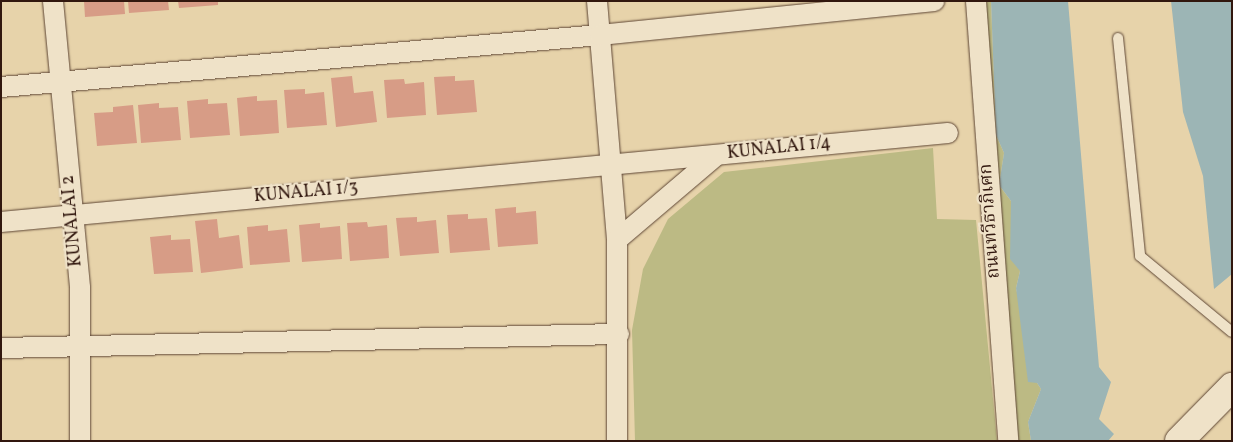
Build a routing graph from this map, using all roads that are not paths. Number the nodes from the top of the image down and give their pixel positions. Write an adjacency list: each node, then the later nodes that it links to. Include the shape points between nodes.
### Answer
1 (53, 1): 7 (street, KUNALAI 2)
2 (597, 1): 5 (street)
3 (934, 1): 5 (street)
4 (976, 1): 22 (street, ถนนทวีธาภิเศก)
5 (600, 35): 7 (street); 11 (street)
6 (1118, 38): 15 (lane, via 1140,256)
7 (61, 81): 8 (street); 12 (street, KUNALAI 2)
8 (1, 87)
9 (948, 133): 10 (street, KUNALAI 1/4)
10 (717, 155): 11 (street, KUNALAI 1/4); 14 (street)
11 (610, 165): 12 (street, KUNALAI 1/3); 14 (street)
12 (73, 215): 13 (street, KUNALAI 1/3); 17 (street, KUNALAI 2, via 80,288)
13 (1, 222)
14 (617, 240): 16 (street)
15 (1232, 332)
16 (619, 334): 17 (street); 21 (street)
17 (80, 346): 18 (street); 20 (street, KUNALAI 2)
18 (1, 348)
19 (1232, 387): 23 (main road)
20 (80, 441)
21 (617, 441)
22 (1008, 441)
23 (1180, 441)

